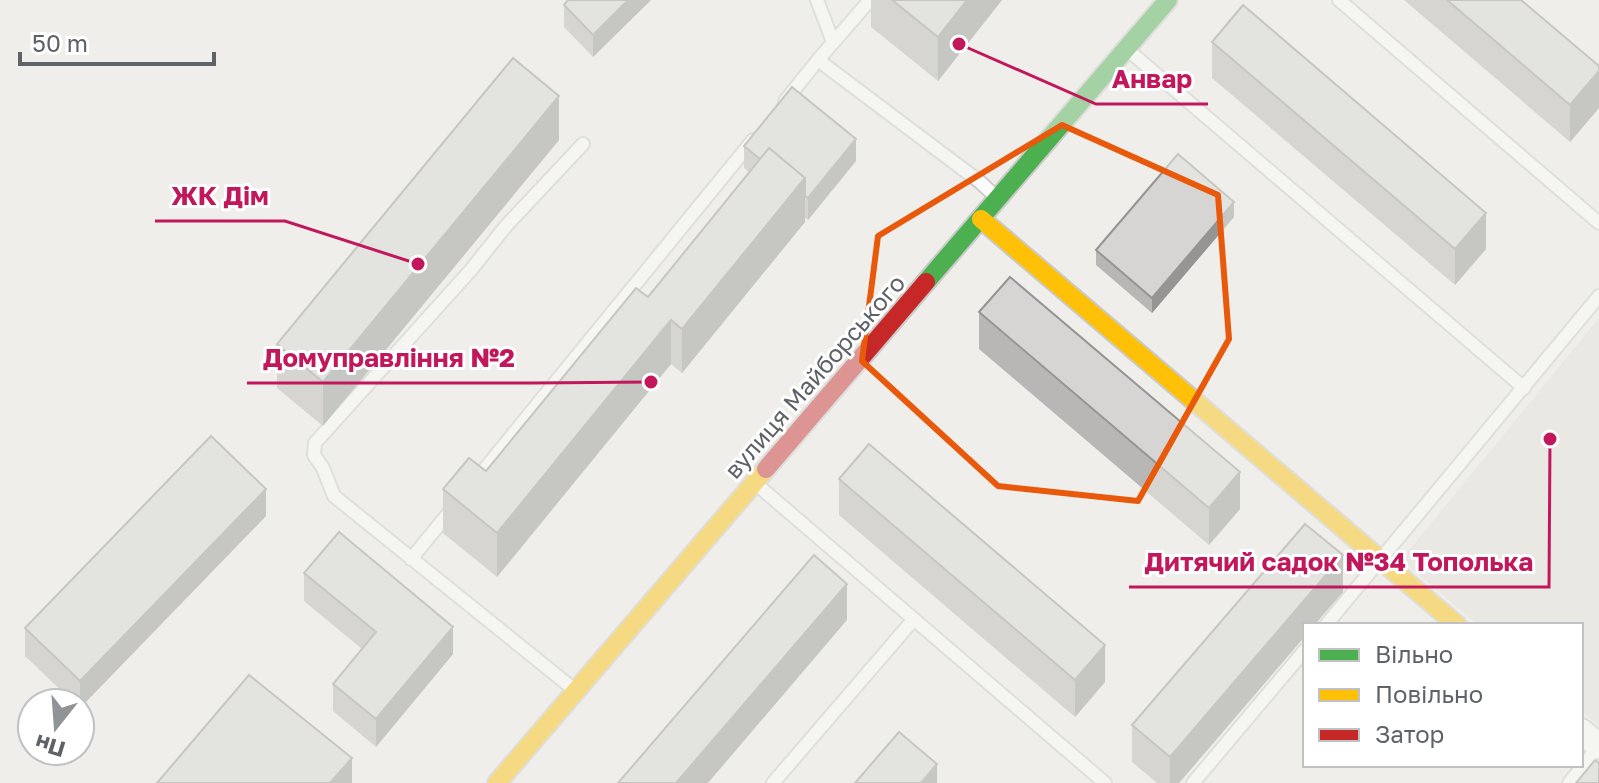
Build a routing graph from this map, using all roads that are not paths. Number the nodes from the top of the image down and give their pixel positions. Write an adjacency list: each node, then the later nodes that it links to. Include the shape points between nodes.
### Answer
1 (817, 0): 5 (lane)
2 (870, 0): 5 (lane)
3 (1168, 0): 6 (street, вулиця Майборського)
4 (1339, 0): 13 (lane)
5 (833, 42): 7 (lane)
6 (1126, 48): 11 (street, вулиця Майборського); 15 (lane)
7 (818, 60): 8 (lane); 11 (lane)
8 (779, 108)
9 (759, 133): 17 (lane)
10 (583, 144): 17 (lane, via 315,443 314,455 334,496)
11 (998, 199): 12 (street, вулиця Майборського)
12 (981, 219): 16 (street, вулиця Майборського); 18 (street)
13 (1599, 223)
14 (1599, 296): 15 (lane)
15 (1524, 388): 18 (lane)
16 (755, 482): 19 (lane); 23 (street, вулиця Майборського)
17 (411, 559): 23 (lane)
18 (1381, 560): 20 (lane); 21 (street)
19 (914, 619): 29 (lane); 30 (lane)
20 (1328, 623)
21 (1455, 623)
22 (1303, 652): 31 (lane)
23 (576, 691): 28 (street, вулиця Майборського)
24 (1583, 733): 25 (street)
25 (1599, 746): 26 (lane)
26 (1583, 766)
27 (1582, 767): 32 (lane)
28 (497, 783)
29 (773, 783)
30 (1105, 783)
31 (1193, 783)
32 (1569, 783)

